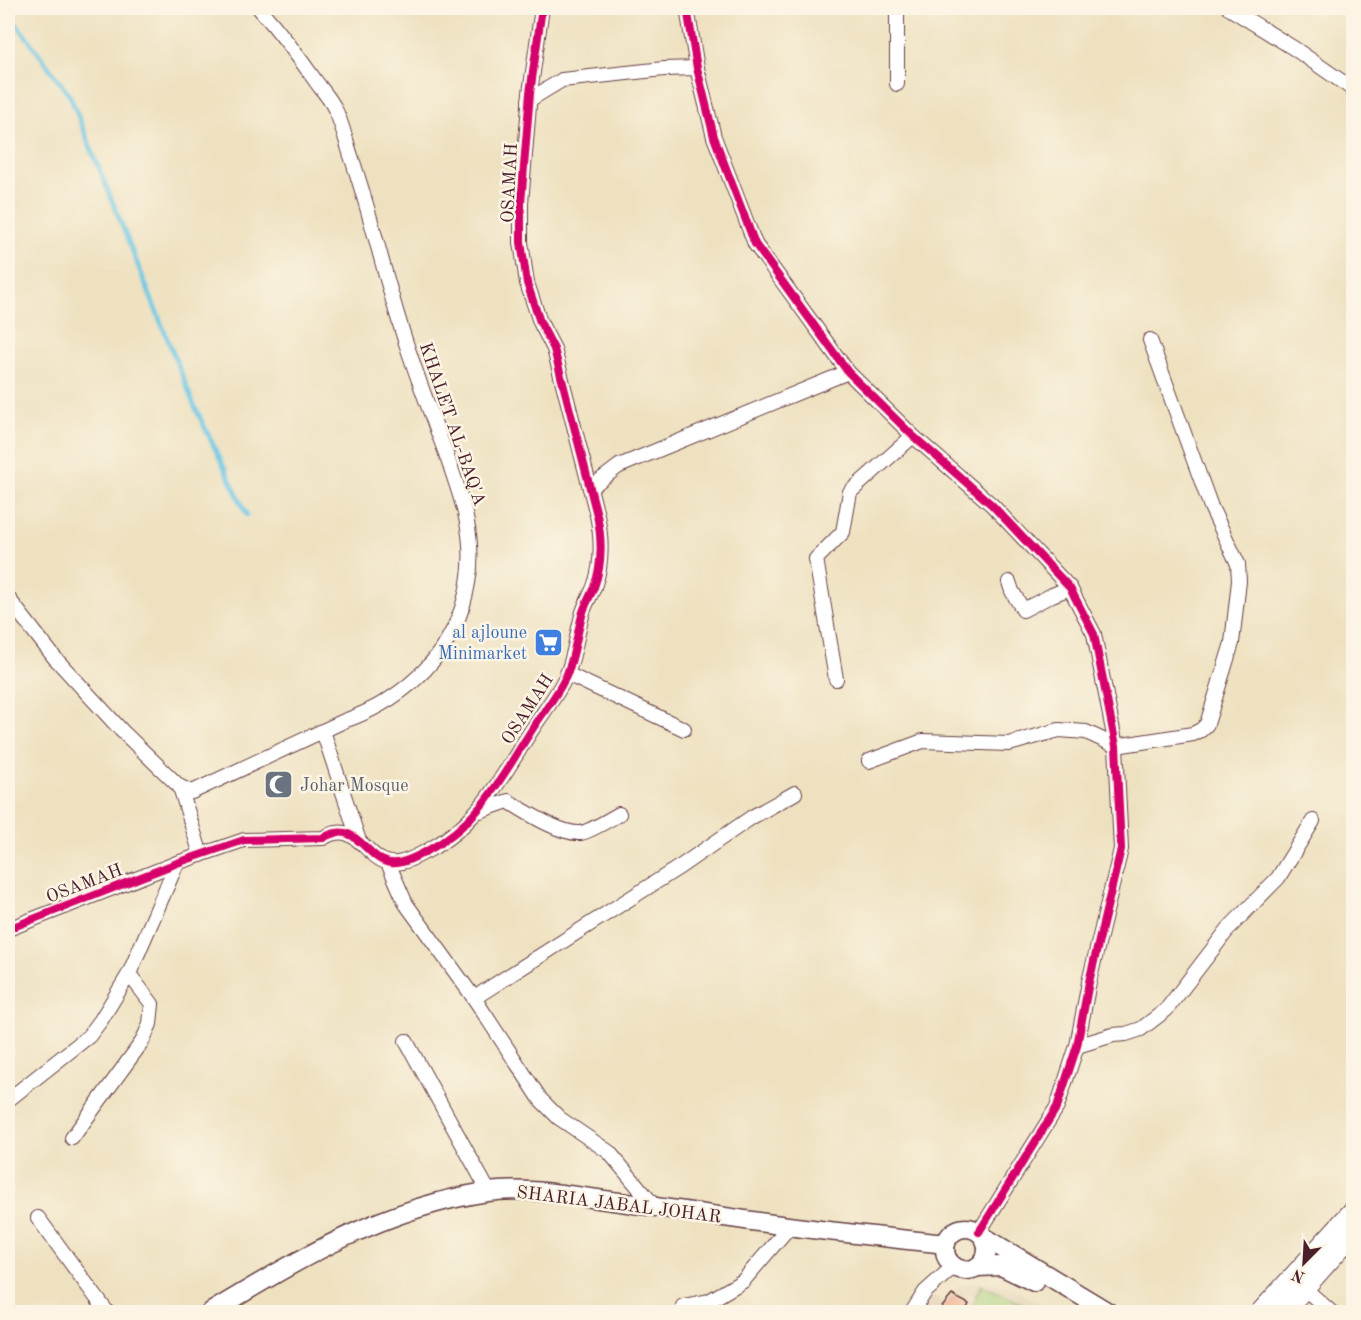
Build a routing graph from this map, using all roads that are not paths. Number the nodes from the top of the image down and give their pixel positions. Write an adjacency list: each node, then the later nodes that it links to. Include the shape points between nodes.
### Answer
1 (259, 8): 20 (street, KHALET AL-BAQ'A, via 287,40 335,109 364,192 404,339 470,532 465,600 452,632 434,660 391,700)
2 (542, 8): 9 (street, OSAMAH)
3 (687, 8): 6 (street)
4 (897, 8): 7 (street)
5 (1229, 8): 8 (street)
6 (697, 68): 9 (street, via 562,80); 11 (street, via 714,137 755,244)
7 (897, 84)
8 (1353, 90)
9 (530, 99): 13 (street, OSAMAH, via 520,221 523,262 533,302 554,349)
10 (1150, 340): 21 (street, via 1211,507 1235,554 1239,581 1232,643 1208,724 1193,734)
11 (848, 372): 12 (street); 13 (street, via 619,466)
12 (913, 436): 15 (street, via 992,505); 18 (street, via 850,492 843,532 816,559)
13 (590, 488): 17 (street, OSAMAH, via 601,555 596,584 584,609)
14 (1009, 582): 15 (street, via 1023,610)
15 (1070, 588): 21 (street, via 1094,634)
16 (8, 598): 23 (street, via 61,665)
17 (567, 674): 19 (street); 25 (street, OSAMAH)
18 (836, 679)
19 (684, 729)
20 (323, 731): 23 (street, KHALET AL-BAQ'A, via 192,792); 28 (street)
21 (1116, 746): 22 (street, via 1086,732 1059,730 1009,744 923,741); 36 (street, via 1121,849)
22 (869, 761)
23 (180, 787): 29 (street)
24 (795, 793): 34 (street)
25 (478, 811): 26 (street, via 508,801 559,828 581,833); 31 (street, OSAMAH, via 435,847 405,862)
26 (620, 814)
27 (1313, 821): 36 (street, via 1278,878 1229,928 1166,1010 1141,1029)
28 (358, 838): 29 (street, OSAMAH, via 343,833 323,838 244,840); 31 (street, via 372,855)
29 (201, 855): 30 (street, OSAMAH)
30 (177, 863): 32 (street, OSAMAH); 33 (street)
31 (388, 864): 34 (street, via 406,904)
32 (8, 929)
33 (129, 974): 37 (street, via 88,1036); 38 (street, via 152,1004 150,1023 142,1042)
34 (474, 998): 40 (street, via 541,1100 559,1118 609,1152)
35 (406, 1041): 39 (street)
36 (1077, 1046): 45 (street, via 1057,1107)
37 (8, 1100)
38 (72, 1138)
39 (489, 1192): 40 (street, SHARIA JABAL JOHAR, via 517,1190); 52 (street, SHARIA JABAL JOHAR, via 393,1215 297,1260)
40 (655, 1207): 43 (street, SHARIA JABAL JOHAR)
41 (1353, 1210): 56 (main road)
42 (38, 1218): 51 (street)
43 (790, 1226): 46 (street, SHARIA JABAL JOHAR); 50 (street, via 743,1281 709,1301)
44 (1353, 1232): 49 (main road)
45 (981, 1234): 46 (street, via 968,1228 956,1230); 48 (street, via 988,1248); 55 (street)
46 (946, 1244): 47 (street, via 946,1256)
47 (954, 1266): 48 (street, via 965,1270); 53 (street, via 925,1292)
48 (977, 1267): 54 (street, via 990,1265 1012,1270)
49 (1304, 1288): 57 (main road); 58 (street)
50 (683, 1306)
51 (107, 1312)
52 (211, 1312)
53 (912, 1312)
54 (1085, 1312)
55 (1108, 1312)
56 (1261, 1312)
57 (1283, 1312)
58 (1331, 1312)

